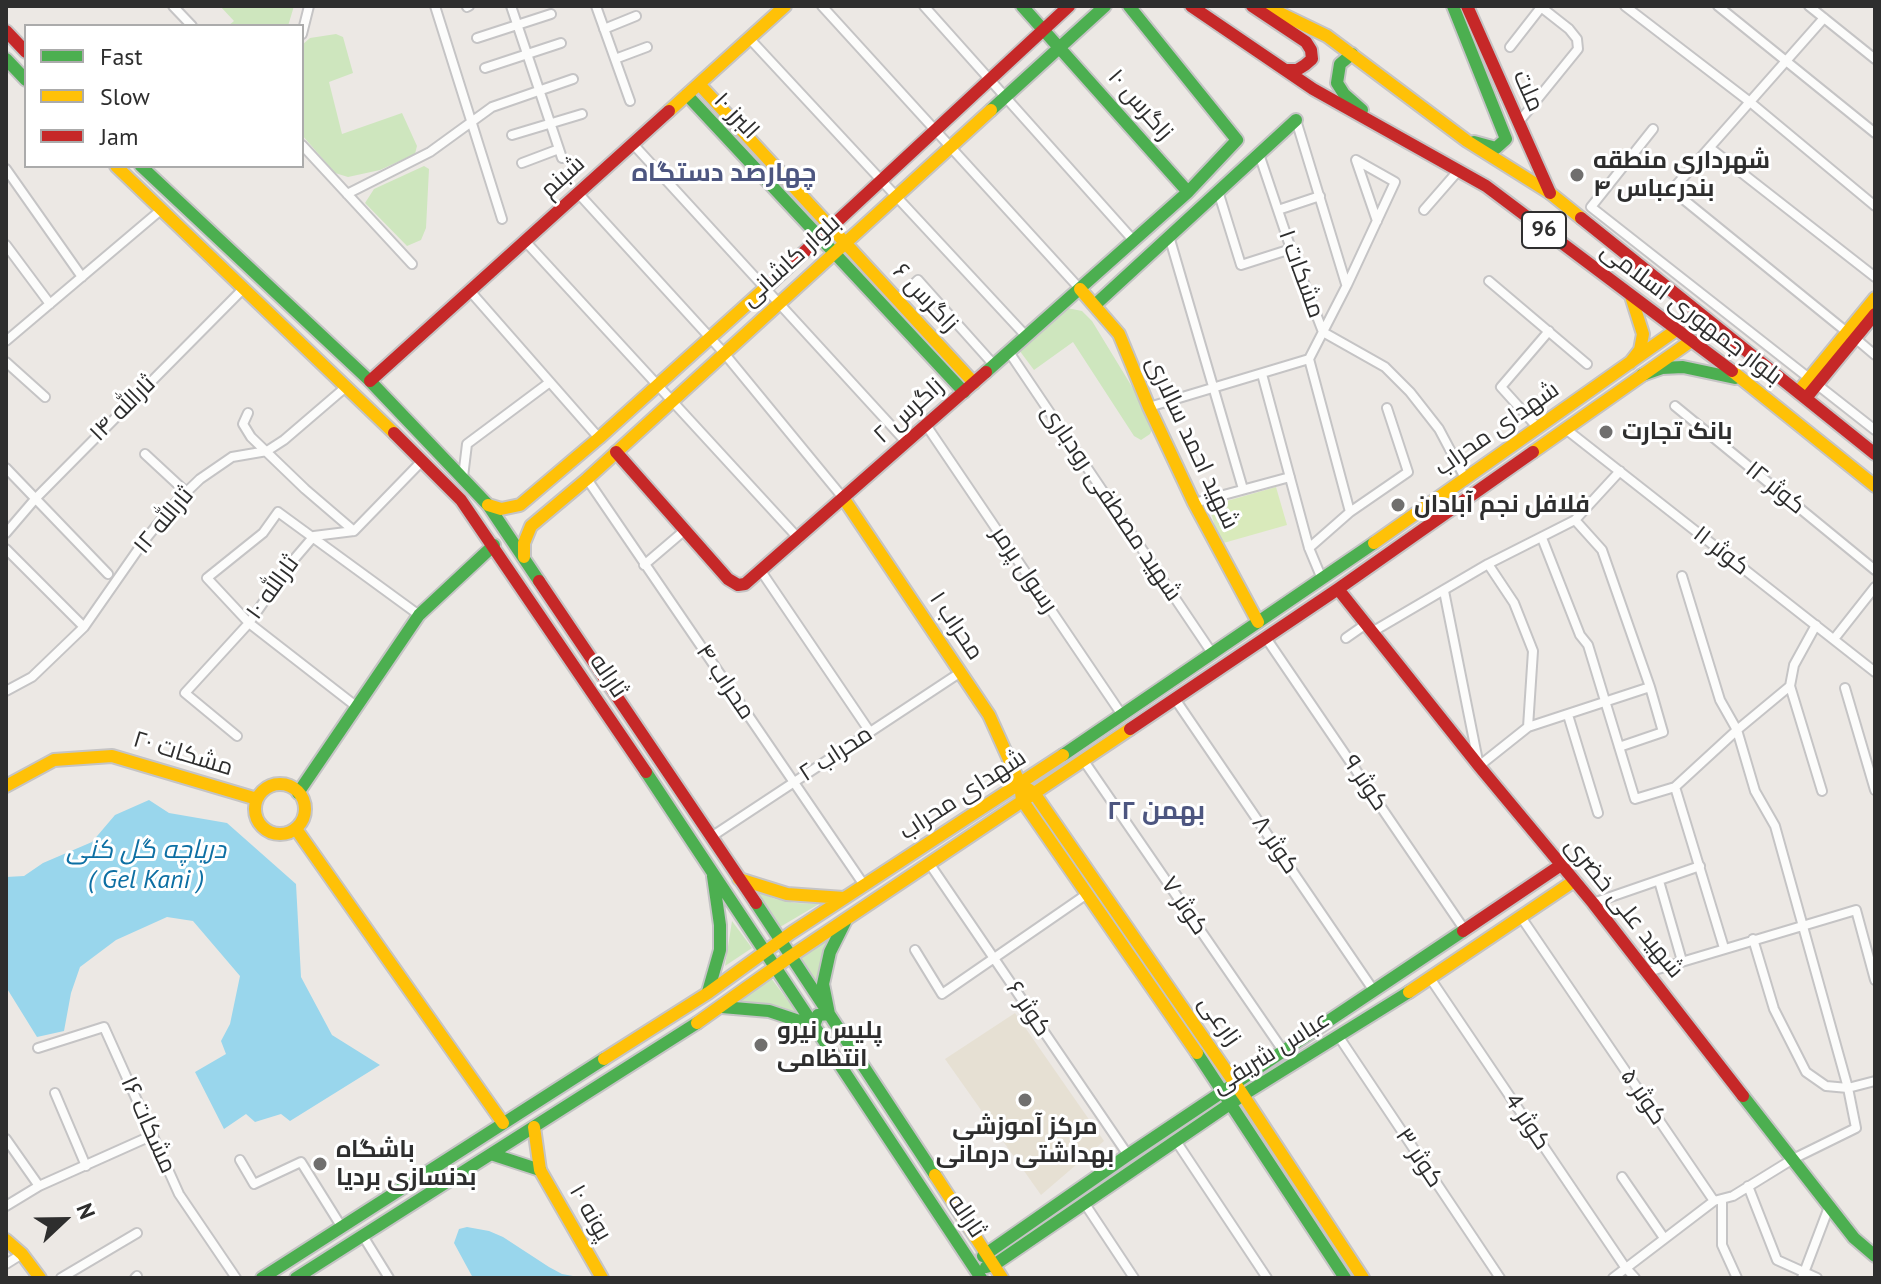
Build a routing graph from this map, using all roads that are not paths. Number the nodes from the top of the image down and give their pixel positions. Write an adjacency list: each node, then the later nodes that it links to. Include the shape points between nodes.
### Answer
1 (173, 6): 24 (street)
2 (435, 6): 54 (street)
3 (511, 6): 25 (street)
4 (596, 6): 26 (street)
5 (785, 6): 30 (main road, شبنم)
6 (822, 6): 61 (street)
7 (924, 6): 45 (street)
8 (1022, 6): 27 (main road, زاگرس ۱۰)
9 (1069, 6): 27 (main road, بلوار کاشانی)
10 (1105, 6): 33 (main road, بلوار کاشانی)
11 (1129, 6): 77 (main road, زاگرس ۲, via 1237,140)
12 (1191, 6): 43 (main road, بلوار جمهوری اسلامی / 96)
13 (1252, 6): 43 (main road, via 1311,50 1312,59 1305,65)
14 (1265, 6): 37 (main road, بلوار جمهوری اسلامی / 96)
15 (1453, 6): 59 (main road, ملت)
16 (1467, 6): 57 (main road, ملت)
17 (1625, 6): 52 (street)
18 (1718, 6): 41 (street)
19 (1809, 6): 23 (street)
20 (1542, 7): 34 (street); 57 (street, via 1569,29 1578,49)
21 (551, 14): 25 (street)
22 (636, 16): 26 (street)
23 (1824, 18): 40 (street); 41 (street)
24 (190, 24)
25 (518, 25): 29 (street); 36 (street)
26 (604, 29): 39 (street)
27 (1043, 29): 33 (main road, زاگرس ۱۰); 45 (main road, بلوار کاشانی)
28 (6, 31): 35 (main road)
29 (477, 38)
30 (749, 38): 47 (main road, شبنم); 75 (street)
31 (561, 43): 36 (street)
32 (647, 47): 39 (street)
33 (1060, 47): 50 (main road, بلوار کاشانی); 77 (main road, زاگرس ۱۰)
34 (1510, 47)
35 (24, 50)
36 (527, 54): 42 (street); 48 (street)
37 (1352, 54): 58 (main road, via 1340,64 1337,83); 64 (main road, بلوار جمهوری اسلامی / 96)
38 (6, 59): 44 (main road)
39 (615, 59): 51 (street)
40 (1875, 59)
41 (1786, 61): 52 (street); 62 (street)
42 (485, 68)
43 (1287, 70): 58 (main road, بلوار جمهوری اسلامی / 96)
44 (24, 78)
45 (991, 78): 50 (street); 61 (main road, بلوار کاشانی)
46 (573, 79): 48 (street)
47 (699, 84): 49 (main road, شبنم); 89 (main road, البرز ۱۰)
48 (539, 89): 54 (street); 56 (street)
49 (687, 95): 65 (main road, شبنم); 91 (main road, البرز ۱۰)
50 (1007, 95): 67 (main road, بلوار کاشانی); 93 (street)
51 (630, 101)
52 (1750, 102): 68 (street); 83 (street)
53 (582, 114): 56 (street)
54 (471, 120): 80 (street, via 430,152); 87 (street)
55 (1296, 120): 69 (main road); 82 (street)
56 (550, 123): 63 (street); 70 (street, via 561,154)
57 (1518, 123): 59 (main road); 79 (main road, ملت)
58 (1381, 127): 74 (main road, بلوار جمهوری اسلامی / 96)
59 (1504, 129): 64 (main road, ملت, via 1506,139 1496,148)
60 (1653, 129): 137 (street, via 1591,207)
61 (935, 130): 67 (street); 75 (main road, بلوار کاشانی)
62 (1875, 133)
63 (512, 135)
64 (1467, 141): 79 (main road, بلوار جمهوری اسلامی / 96)
65 (633, 144): 78 (main road, شبنم); 104 (street)
66 (304, 147): 80 (street)
67 (950, 147): 81 (main road, بلوار کاشانی); 105 (street)
68 (1710, 148): 100 (street); 119 (street, via 1672,190)
69 (1259, 154): 76 (main road); 85 (street, مشکات ۱)
70 (522, 163)
71 (118, 168): 84 (main road, ثاراله)
72 (143, 168): 136 (main road, ثاراله)
73 (6, 169): 99 (street)
74 (1458, 171): 86 (street); 107 (main road, بلوار جمهوری اسلامی / 96, via 1486,186)
75 (882, 180): 81 (street); 89 (main road, بلوار کاشانی)
76 (1218, 191): 90 (main road); 96 (street, via 1241,265)
77 (1188, 192): 93 (main road, زاگرس ۲)
78 (578, 193): 92 (main road, شبنم); 120 (street)
79 (1550, 193): 143 (main road, بلوار جمهوری اسلامی / 96)
80 (347, 194): 98 (street)
81 (897, 195): 94 (main road, بلوار کاشانی); 118 (street)
82 (1320, 196): 85 (street); 102 (street)
83 (1875, 206)
84 (162, 209): 99 (street); 103 (main road, ثاراله)
85 (1278, 210): 96 (street, مشکات ۱)
86 (1424, 210)
87 (502, 219)
88 (1377, 221): 88 (street, via 1395,182 1356,160 1365,184); 102 (street)
89 (830, 228): 91 (main road, بلوار کاشانی); 94 (main road, البرز ۱۰)
90 (1169, 236): 112 (main road); 142 (street)
91 (819, 238): 97 (main road, البرز ۱۰); 104 (main road, بلوار کاشانی)
92 (525, 241): 106 (main road, شبنم); 139 (street)
93 (1134, 241): 105 (main road, زاگرس ۲)
94 (844, 243): 97 (main road, بلوار کاشانی); 109 (main road, زاگرس ۶)
95 (6, 245): 111 (street)
96 (1291, 249): 117 (street, مشکات ۱)
97 (833, 253): 110 (main road, بلوار کاشانی); 113 (main road, زاگرس ۶)
98 (412, 264)
99 (82, 277): 111 (street)
100 (1875, 277)
101 (1489, 281): 116 (street)
102 (1347, 285): 117 (street)
103 (244, 288): 140 (main road, ثاراله); 170 (street, ثارالله ۱۴)
104 (765, 288): 110 (street); 120 (main road, بلوار کاشانی)
105 (1080, 289): 112 (main road, شهید احمد سالاری); 118 (main road, زاگرس ۲)
106 (470, 291): 136 (main road, شبنم); 138 (street)
107 (1631, 296): 115 (main road, بلوار جمهوری اسلامی / 96); 130 (main road, via 1643,334)
108 (1875, 298): 119 (main road)
109 (897, 300): 113 (main road); 132 (street, via 918,280); 141 (main road, زاگرس ۶)
110 (779, 303): 125 (main road, بلوار کاشانی); 155 (street)
111 (50, 304): 121 (street)
112 (1096, 304): 147 (main road, شهید احمد سالاری, via 1119,334)
113 (887, 311): 141 (main road, زاگرس ۶)
114 (1875, 314): 119 (main road)
115 (1676, 330): 122 (main road, شهدای محراب); 123 (main road, بلوار جمهوری اسلامی / 96)
116 (1549, 331): 131 (street); 151 (street, via 1501,387)
117 (1323, 332): 128 (street); 165 (street, مشکات ۱, via 1385,367 1410,392 1439,429)
118 (1026, 336): 124 (main road, زاگرس ۲)
119 (1852, 336): 127 (street); 137 (main road)
120 (710, 338): 125 (street); 139 (main road, بلوار کاشانی)
121 (7, 339)
122 (1662, 340): 126 (main road, via 1673,339); 130 (main road, شهدای محراب)
123 (1691, 341): 126 (main road, شهدای محراب); 135 (main road, بلوار جمهوری اسلامی / 96)
124 (1009, 352): 132 (main road, زاگرس ۲); 207 (street, شهید مصطفی رودباری)
125 (724, 353): 145 (main road, بلوار کاشانی); 171 (street)
126 (1675, 353): 134 (main road, شهدای محراب)
127 (1875, 355)
128 (1309, 359): 133 (street); 175 (street)
129 (6, 362): 144 (street)
130 (1630, 363): 151 (main road, شهدای محراب)
131 (1587, 364)
132 (994, 365): 141 (main road, زاگرس ۲)
133 (1262, 374): 142 (street); 164 (street)
134 (1642, 375): 135 (main road, via 1683,367); 152 (main road, شهدای محراب)
135 (1743, 380): 167 (main road, بلوار جمهوری اسلامی / 96)
136 (370, 381): 163 (main road, ثاراله)
137 (1814, 381): 143 (main road); 153 (street)
138 (550, 382): 154 (street); 163 (street, via 467,444)
139 (658, 385): 145 (street); 154 (main road, بلوار کاشانی)
140 (347, 386): 156 (street, ثارالله ۱۲); 160 (main road, ثاراله)
141 (969, 388): 150 (main road, زاگرس ۲)
142 (1215, 388): 147 (street); 168 (street)
143 (1802, 395): 159 (main road, بلوار جمهوری اسلامی / 96)
144 (45, 397)
145 (672, 400): 157 (main road, بلوار کاشانی); 183 (street)
146 (1675, 406): 190 (street, کوثر ۱۲)
147 (1149, 407): 172 (main road, شهید احمد سالاری)
148 (1387, 408): 175 (street, via 1408,472)
149 (248, 413): 156 (street, via 246,431)
150 (926, 425): 155 (main road, زاگرس ۲); 217 (street, رسول پرمر)
151 (1538, 428): 165 (main road, شهدای محراب)
152 (1567, 430): 162 (street, کوثر ۱۱); 196 (main road, شهدای محراب)
153 (1875, 430)
154 (599, 438): 174 (main road, بلوار کاشانی)
155 (907, 443): 171 (main road, زاگرس ۲)
156 (267, 451): 169 (street, ثارالله ۱۲, via 232,457); 179 (street)
157 (616, 452): 166 (main road, بلوار کاشانی); 178 (main road, زاگرس ۲)
158 (145, 454): 169 (street)
159 (1875, 454)
160 (422, 461): 179 (street); 184 (main road, ثاراله, via 461,500)
161 (6, 468): 170 (street)
162 (1620, 471): 176 (street); 201 (street, کوثر ۱۱)
163 (463, 477): 173 (main road, ثاراله)
164 (1290, 477): 168 (street); 185 (street)
165 (1465, 478): 194 (main road, شهدای محراب)
166 (587, 479): 177 (main road, بلوار کاشانی); 189 (street, محراب ۴)
167 (1875, 486)
168 (1243, 489): 172 (street)
169 (186, 492): 202 (street, ثارالله ۱۲)
170 (36, 498): 180 (street, ثارالله ۱۴); 192 (street)
171 (844, 499): 183 (main road, زاگرس ۲); 208 (main road, محراب ۱)
172 (1194, 503): 199 (main road, شهید احمد سالاری)
173 (488, 505): 174 (main road); 187 (main road, ثاراله)
174 (520, 505): 177 (main road, via 521,516)
175 (1350, 512): 185 (street)
176 (1575, 520): 182 (street); 211 (street, via 1602,550)
177 (531, 526): 187 (main road)
178 (685, 530): 189 (street); 191 (main road, زاگرس ۲, via 738,585)
179 (354, 531): 181 (street, ثارالله ۱۰)
180 (6, 533)
181 (314, 536): 198 (street); 200 (street, ثارالله ۱۰); 200 (street, via 278,512 263,533 207,578)
182 (1542, 538): 188 (street); 215 (street, via 1588,645)
183 (799, 539): 191 (main road, زاگرس ۲)
184 (494, 545): 198 (main road); 238 (main road, ثاراله)
185 (1309, 548): 194 (street)
186 (6, 549): 202 (street)
187 (524, 557): 237 (main road, ثاراله)
188 (1488, 564): 197 (street); 219 (street, via 1514,603 1533,651)
189 (644, 565): 226 (street, محراب ۴)
190 (1875, 570)
191 (761, 571): 221 (street)
192 (108, 574)
193 (1682, 576): 220 (street, via 1720,700)
194 (1322, 579): 199 (main road, شهدای محراب)
195 (1875, 587): 206 (street)
196 (1338, 589): 203 (main road, شهید علی خضری); 204 (main road, شهدای محراب)
197 (1444, 591): 203 (street); 225 (street)
198 (419, 615): 216 (main road)
199 (1258, 622): 207 (main road, شهدای محراب)
200 (249, 623): 216 (street); 222 (street, ثارالله ۱۰, via 185,693)
201 (1816, 625): 206 (street, کوثر ۱۱); 210 (street, via 1794,665)
202 (84, 627): 213 (street, ثارالله ۱۲, via 32,677)
203 (1369, 628): 205 (street); 225 (main road, شهید علی خضری)
204 (1266, 638): 214 (main road, شهدای محراب); 253 (street, کوثر ۹)
205 (1346, 638)
206 (1834, 639): 209 (street, کوثر ۱۱)
207 (1212, 653): 217 (main road, شهدای محراب)
208 (961, 672): 221 (street, محراب ۲); 227 (main road, محراب ۱, via 989,715)
209 (1875, 672)
210 (1790, 686): 220 (street); 231 (street)
211 (1650, 687): 215 (street); 223 (street, via 1663,732)
212 (1845, 688): 230 (street)
213 (6, 690)
214 (1175, 699): 224 (main road, شهدای محراب); 268 (street, کوثر ۸)
215 (1605, 702): 218 (street); 223 (street)
216 (357, 707): 232 (main road)
217 (1122, 715): 227 (main road, شهدای محراب)
218 (1568, 715): 219 (street); 235 (street)
219 (1528, 727): 225 (street)
220 (1737, 730): 229 (street); 252 (street, via 1755,791 1775,826)
221 (870, 732): 226 (street, محراب ۲)
222 (237, 736)
223 (1619, 747): 229 (street, via 1635,799)
224 (1084, 761): 233 (main road, شهدای محراب); 276 (street, کوثر ۷)
225 (1479, 766): 240 (main road, شهید علی خضری)
226 (794, 783): 237 (street, محراب ۲); 246 (street, محراب ۴)
227 (1020, 784): 233 (main road); 246 (main road, شهدای محراب)
228 (6, 786): 234 (main road, مشکات ۲۰, via 54,760 112,756)
229 (1675, 787): 241 (street)
230 (1875, 790)
231 (1822, 791)
232 (298, 793): 234 (main road, via 276,785); 236 (main road, via 304,811)
233 (1028, 796): 239 (main road, شهدای محراب); 247 (main road, زارعی); 278 (main road, زارعی)
234 (257, 799): 236 (main road, via 255,813 265,830 284,834)
235 (1598, 813)
236 (296, 829): 284 (main road)
237 (711, 837): 238 (main road); 243 (main road, ثاراله)
238 (697, 847): 242 (main road, ثاراله)
239 (929, 863): 251 (main road, شهدای محراب); 261 (street, کوثر ۶)
240 (1561, 865): 244 (main road, شهید علی خضری); 253 (main road, عباس شریفی)
241 (1700, 866): 245 (street); 257 (street)
242 (712, 869): 259 (main road, ثاراله); 269 (main road, via 720,950)
243 (739, 879): 248 (main road, via 787,894); 255 (main road, ثاراله)
244 (1574, 881): 249 (main road, شهید علی خضری); 250 (main road, عباس شریفی)
245 (1659, 881): 249 (street); 262 (street)
246 (864, 885): 248 (main road, شهدای محراب)
247 (1087, 894): 261 (street); 280 (main road, زارعی)
248 (844, 898): 255 (main road, شهدای محراب)
249 (1593, 903): 264 (main road, شهید علی خضری)
250 (1521, 917): 266 (main road, عباس شریفی); 298 (street, کوثر ۵)
251 (847, 918): 260 (main road, شهدای محراب); 272 (main road, via 830,952 823,984)
252 (1803, 924): 254 (street); 256 (street, via 1856,910); 279 (street)
253 (1464, 929): 265 (main road, عباس شریفی)
254 (1753, 939): 257 (street); 279 (street, via 1774,1009 1806,1072 1826,1086)
255 (780, 940): 259 (main road, شهدای محراب); 260 (main road, ثاراله)
256 (1870, 945): 267 (street)
257 (1724, 948): 262 (street)
258 (915, 950): 261 (street, via 942,994)
259 (765, 952): 263 (main road, ثاراله); 269 (main road, شهدای محراب)
260 (791, 956): 263 (main road, شهدای محراب); 272 (main road, ثاراله)
261 (994, 958): 290 (street, کوثر ۶)
262 (1682, 961): 264 (street)
263 (774, 967): 271 (main road, شهدای محراب); 273 (main road, ثاراله)
264 (1648, 972): 291 (main road, شهید علی خضری)
265 (1396, 976): 268 (main road, عباس شریفی); 270 (main road)
266 (1430, 978): 270 (main road, عباس شریفی); 312 (street, کوثر 4)
267 (1875, 980)
268 (1374, 991): 276 (main road, عباس شریفی)
269 (708, 993): 284 (main road, شهدای محراب)
270 (1407, 993): 274 (main road, عباس شریفی)
271 (722, 1007): 273 (main road, via 769,1011); 285 (main road, شهدای محراب)
272 (829, 1014): 273 (main road, via 818,1015); 307 (main road, ثاراله)
273 (814, 1026): 313 (main road, ثاراله)
274 (1339, 1037): 282 (main road, عباس شریفی); 327 (street, کوثر ۳)
275 (38, 1048): 286 (street, مشکات ۱۶, via 104,1027)
276 (1284, 1052): 278 (main road, عباس شریفی)
277 (1875, 1081): 279 (street)
278 (1235, 1083): 280 (main road, عباس شریفی); 282 (main road, زارعی)
279 (1848, 1088): 291 (street, via 1856,1128)
280 (1223, 1091): 283 (main road, زارعی); 290 (main road, عباس شریفی)
281 (55, 1093): 293 (street)
282 (1243, 1095): 283 (main road, عباس شریفی); 326 (main road, زارعی)
283 (1231, 1104): 288 (main road, عباس شریفی); 325 (main road, زارعی)
284 (503, 1123): 302 (main road, شهدای محراب)
285 (534, 1127): 289 (main road, شهدای محراب); 294 (main road)
286 (153, 1135): 293 (street); 317 (street, مشکات ۱۶, via 179,1194)
287 (6, 1139): 296 (street)
288 (1176, 1141): 299 (main road, عباس شریفی); 324 (street)
289 (491, 1154): 294 (main road); 304 (main road, شهدای محراب)
290 (1128, 1155): 307 (main road, عباس شریفی)
291 (1793, 1159): 297 (street); 301 (main road, شهید علی خضری)
292 (240, 1160): 302 (street, via 254,1184 301,1162)
293 (86, 1166): 296 (street)
294 (540, 1170): 321 (main road, پونه ۱۰)
295 (1622, 1177): 305 (street)
296 (39, 1186): 300 (street)
297 (1748, 1186): 298 (street); 314 (street, via 1777,1260)
298 (1718, 1200): 305 (street); 330 (street, via 1722,1245)
299 (1085, 1204): 311 (main road, عباس شریفی); 323 (street)
300 (6, 1206)
301 (1829, 1207): 309 (main road, شهید علی خضری); 314 (street)
302 (341, 1226): 318 (main road, شهدای محراب)
303 (137, 1233): 316 (street)
304 (363, 1236): 319 (main road, شهدای محراب); 320 (street)
305 (1664, 1238): 312 (street)
306 (6, 1240): 308 (main road)
307 (986, 1252): 311 (main road, ثاراله); 313 (main road)
308 (22, 1254): 310 (street); 315 (main road)
309 (1875, 1256)
310 (6, 1264)
311 (994, 1265): 313 (main road); 322 (main road, ثاراله)
312 (1625, 1267): 328 (street); 329 (street, کوثر 4)
313 (978, 1274)
314 (1803, 1275): 331 (street)
315 (40, 1278)
316 (61, 1278)
317 (236, 1278)
318 (262, 1278)
319 (296, 1278)
320 (389, 1278)
321 (602, 1278)
322 (1002, 1278)
323 (1134, 1278)
324 (1267, 1278)
325 (1345, 1278)
326 (1363, 1278)
327 (1500, 1278)
328 (1613, 1278)
329 (1635, 1278)
330 (1737, 1278)
331 (1817, 1278)

